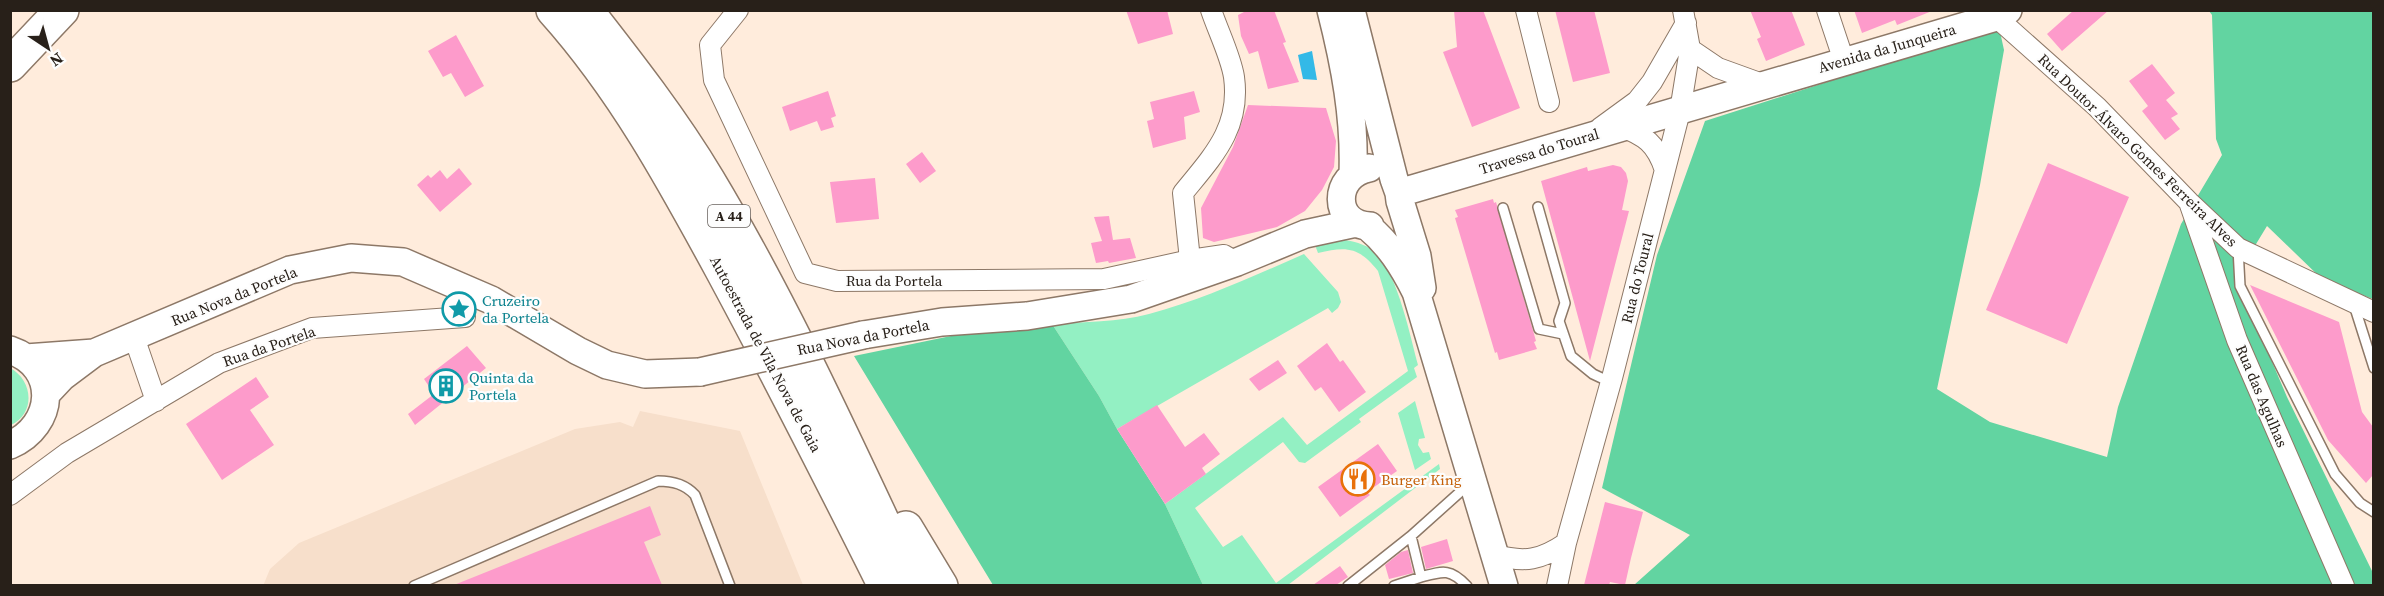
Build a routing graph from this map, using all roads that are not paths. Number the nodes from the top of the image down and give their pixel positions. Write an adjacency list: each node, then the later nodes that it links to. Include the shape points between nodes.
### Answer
1 (39, 10): 14 (highway)
2 (62, 10): 16 (highway)
3 (554, 10): 47 (highway, Autoestrada de Vila Nova de Gaia / A 44, via 609,78 657,153)
4 (586, 10): 42 (highway, Autoestrada de Vila Nova de Gaia / A 44, via 708,179)
5 (738, 10): 31 (street, Rua da Portela, via 710,45 714,80 805,273 837,281 1104,279)
6 (1211, 10): 31 (street, via 1234,76 1234,117 1216,153 1184,193)
7 (1332, 10): 23 (main road, via 1353,120)
8 (1351, 10): 24 (main road)
9 (1526, 10): 18 (street)
10 (1827, 10): 15 (street)
11 (2002, 14): 15 (main road, Avenida da Junqueira); 25 (street, Rua Doutor Álvaro Gomes Ferreira Alves)
12 (1685, 17): 13 (street, Rua do Toural); 21 (street, via 1652,82 1637,101)
13 (1690, 49): 17 (street, via 1718,68); 19 (street, Rua do Toural)
14 (10, 58)
15 (1844, 60): 17 (main road, Avenida da Junqueira)
16 (10, 65)
17 (1765, 86): 19 (main road, Avenida da Junqueira)
18 (1549, 102)
19 (1680, 111): 20 (main road, Travessa do Toural); 22 (street, Rua do Toural)
20 (1620, 126): 21 (main road, Travessa do Toural); 22 (street, via 1651,143)
21 (1593, 134): 24 (main road, Travessa do Toural)
22 (1665, 170): 43 (street, Rua do Toural)
23 (1347, 184): 24 (main road, via 1370,168 1379,169); 28 (main road, via 1344,210); 29 (main road, Rua Nova da Portela)
24 (1398, 191): 28 (main road, via 1392,217 1385,223); 35 (main road, via 1417,256)
25 (2189, 202): 30 (street, Rua Doutor Álvaro Gomes Ferreira Alves); 66 (street, Rua das Agulhas, via 2237,340)
26 (1538, 207): 37 (lane, via 1565,303 1559,321)
27 (1503, 208): 37 (lane, via 1539,328)
28 (1361, 224): 29 (main road, Rua Nova da Portela); 35 (main road, via 1379,236 1397,258)
29 (1305, 234): 32 (main road, Rua Nova da Portela)
30 (2238, 248): 33 (street, Rua Doutor Álvaro Gomes Ferreira Alves); 50 (lane, via 2240,286 2335,474)
31 (1190, 260): 32 (street, Rua da Portela, via 1224,255)
32 (1237, 262): 38 (main road, Rua Nova da Portela, bridge, via 1131,299 1027,316 942,322 863,335 700,372 645,374 607,365 491,300 403,262 351,258 290,270)
33 (2354, 303): 34 (street, Rua Doutor Álvaro Gomes Ferreira Alves); 41 (lane)
34 (2373, 312)
35 (1425, 316): 48 (main road)
36 (465, 317): 45 (street, Rua da Portela, via 312,328 219,363)
37 (1563, 334): 43 (lane, via 1571,356)
38 (134, 337): 39 (main road, Rua Nova da Portela); 45 (street)
39 (94, 353): 40 (main road, Rua Nova da Portela); 44 (main road, Rua Nova da Portela)
40 (18, 354): 44 (main road, Rua Nova da Portela, via 36,368)
41 (2373, 368)
42 (814, 377): 59 (highway, Autoestrada de Vila Nova de Gaia / A 44); 60 (highway)
43 (1610, 382): 52 (street, Rua do Toural)
44 (46, 394): 46 (main road, via 38,426 26,438)
45 (156, 401): 49 (street, Rua da Portela, via 67,453)
46 (10, 445)
47 (823, 462): 57 (highway); 58 (highway, Autoestrada de Vila Nova de Gaia / A 44)
48 (1473, 481): 51 (lane); 53 (main road)
49 (10, 495)
50 (2373, 512)
51 (1411, 536): 54 (lane); 61 (lane)
52 (1566, 543): 53 (street, via 1530,560); 65 (street, Rua do Toural)
53 (1495, 555): 64 (main road)
54 (1421, 577): 62 (lane); 63 (lane, via 1450,572)
55 (414, 585): 56 (lane, via 658,481 671,481 695,495)
56 (730, 585)
57 (869, 585)
58 (885, 585)
59 (913, 585)
60 (941, 585)
61 (1348, 585)
62 (1394, 585)
63 (1467, 585)
64 (1504, 585)
65 (1557, 585)
66 (2344, 585)

